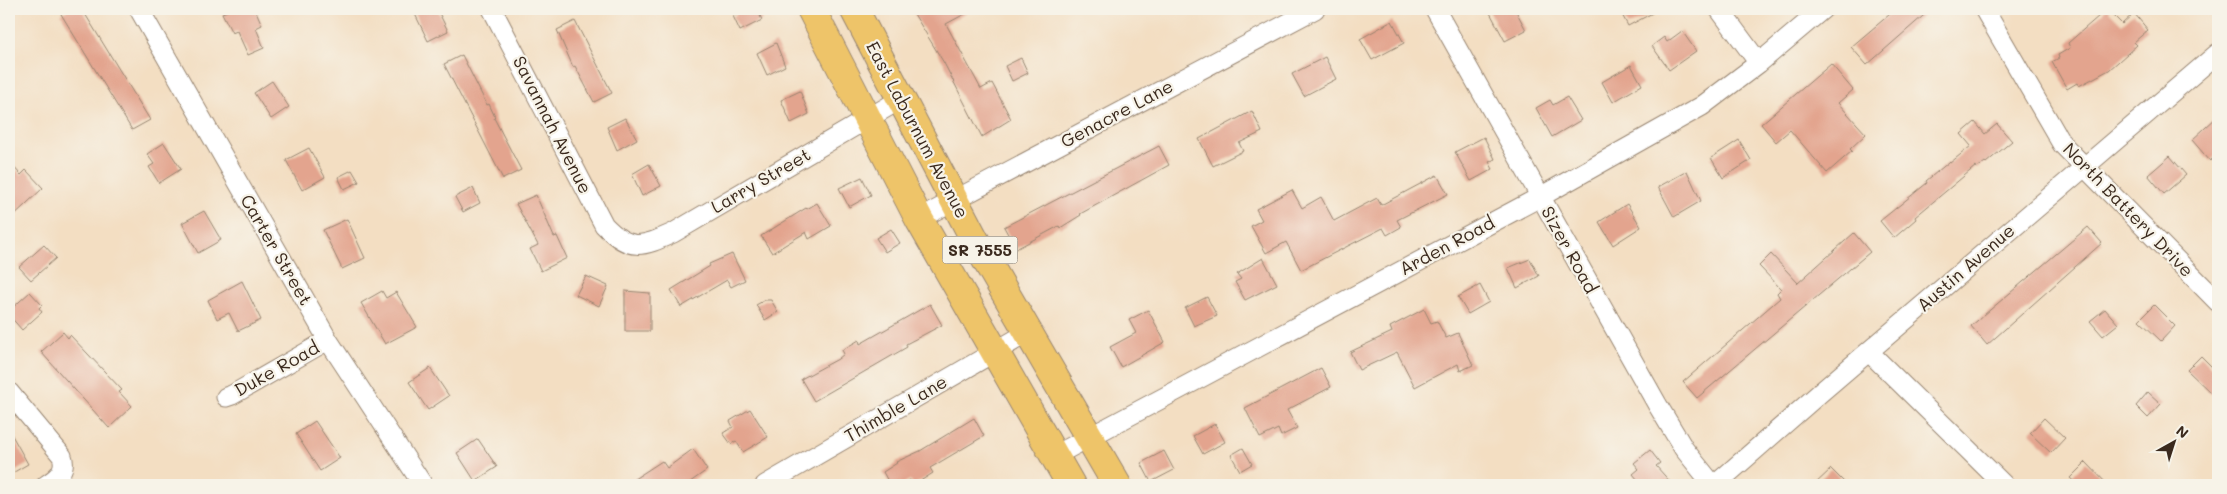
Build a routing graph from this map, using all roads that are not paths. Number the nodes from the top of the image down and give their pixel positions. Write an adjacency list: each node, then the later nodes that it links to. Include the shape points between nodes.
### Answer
1 (139, 9): 21 (street, Carter Street)
2 (492, 9): 18 (street, Savannah Avenue, via 604,225)
3 (811, 9): 13 (main road, SR 7555)
4 (854, 9): 12 (main road, East Laburnum Avenue / SR 7555)
5 (1315, 9): 16 (street, Genacre Lane)
6 (1435, 9): 15 (street, Sizer Road)
7 (1719, 9): 11 (street)
8 (1823, 9): 11 (street, Arden Road)
9 (1984, 9): 14 (street, North Battery Drive, via 2062,144)
10 (2218, 53): 14 (street, Austin Avenue)
11 (1759, 63): 15 (street, Arden Road, via 1702,106)
12 (901, 99): 13 (street, Larry Street); 16 (main road, East Laburnum Avenue / SR 7555)
13 (866, 119): 17 (main road, SR 7555); 18 (street, Larry Street, via 673,233 637,245)
14 (2085, 166): 19 (street, North Battery Drive); 23 (street, Austin Avenue)
15 (1540, 197): 26 (street, Arden Road); 33 (street, Sizer Road, via 1670,427)
16 (954, 200): 17 (street, Genacre Lane); 20 (main road, East Laburnum Avenue / SR 7555)
17 (919, 219): 22 (main road, SR 7555)
18 (616, 238)
19 (2218, 302)
20 (1027, 333): 22 (street, Thimble Lane); 26 (main road, East Laburnum Avenue / SR 7555)
21 (328, 340): 25 (street, Duke Road); 29 (street, Carter Street)
22 (994, 352): 27 (main road, SR 7555); 30 (street, Thimble Lane)
23 (1869, 352): 33 (street, Austin Avenue); 34 (street)
24 (9, 392): 28 (street, via 62,456 60,474)
25 (226, 397)
26 (1089, 437): 27 (street, Arden Road); 32 (main road, East Laburnum Avenue / SR 7555)
27 (1054, 456): 31 (main road, SR 7555)
28 (46, 485)
29 (423, 485)
30 (765, 485)
31 (1071, 485)
32 (1117, 485)
33 (1714, 485)
34 (2004, 485)

